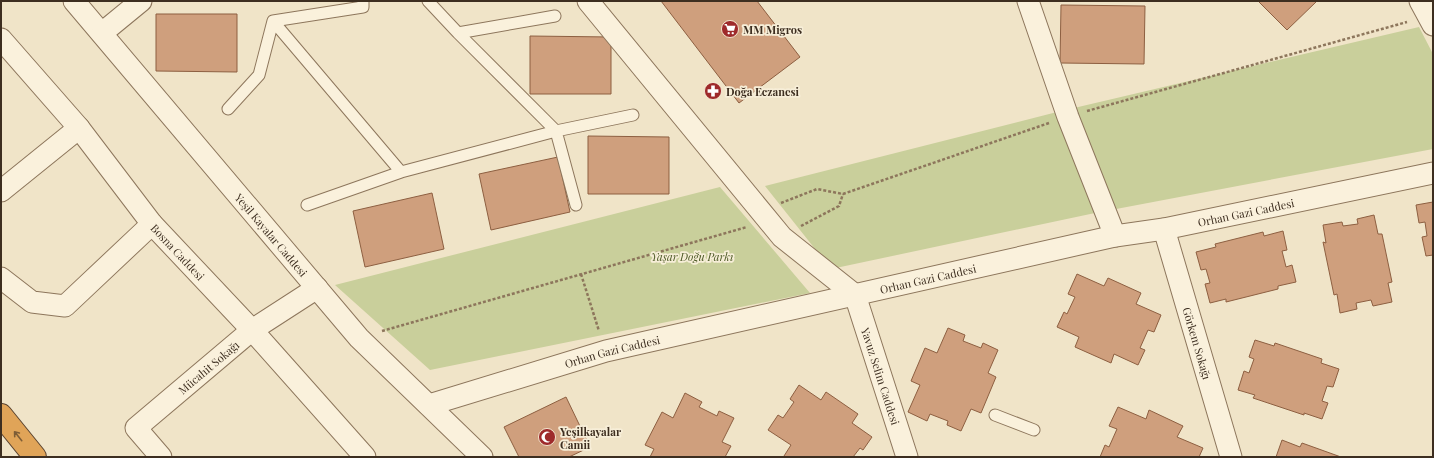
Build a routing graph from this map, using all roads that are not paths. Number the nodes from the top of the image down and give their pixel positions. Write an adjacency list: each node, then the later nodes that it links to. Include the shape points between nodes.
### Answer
1 (74, 1): 9 (street, Yeşil Kayalar Caddesi)
2 (141, 1): 9 (street)
3 (363, 1): 8 (lane, via 363,7)
4 (428, 1): 10 (lane)
5 (588, 1): 26 (street, via 782,237)
6 (1028, 1): 23 (street, via 1068,117)
7 (555, 16): 10 (lane)
8 (273, 21): 12 (lane, via 259,75); 16 (lane)
9 (102, 33): 25 (street, Yeşil Kayalar Caddesi)
10 (458, 34): 15 (lane)
11 (1, 39): 14 (street, Bosna Caddesi)
12 (228, 109)
13 (633, 115): 15 (lane)
14 (79, 128): 18 (street); 21 (street, Bosna Caddesi)
15 (556, 131): 16 (lane); 20 (lane)
16 (401, 172): 19 (lane)
17 (1433, 173): 22 (street, Orhan Gazi Caddesi)
18 (1, 191)
19 (307, 205)
20 (576, 205)
21 (152, 224): 24 (street, via 66,306 32,302); 27 (street, Bosna Caddesi)
22 (1164, 229): 23 (street, Orhan Gazi Caddesi); 37 (street, Görkem Sokağı)
23 (1115, 236): 26 (street, Orhan Gazi Caddesi)
24 (1, 278)
25 (317, 288): 27 (street, Mücahit Sokağı); 28 (street, Yeşil Kayalar Caddesi, via 359,338)
26 (855, 295): 28 (street, Orhan Gazi Caddesi, via 606,351); 36 (street, Yavuz Selim Caddesi)
27 (252, 330): 33 (street, Mücahit Sokağı, via 136,428); 34 (street, Bosna Caddesi)
28 (429, 405): 35 (street, Yeşil Kayalar Caddesi)
29 (1, 415): 32 (highway, one-way to 29)
30 (995, 415): 31 (lane)
31 (1034, 430)
32 (35, 457)
33 (161, 457)
34 (364, 457)
35 (482, 457)
36 (907, 457)
37 (1231, 457)

